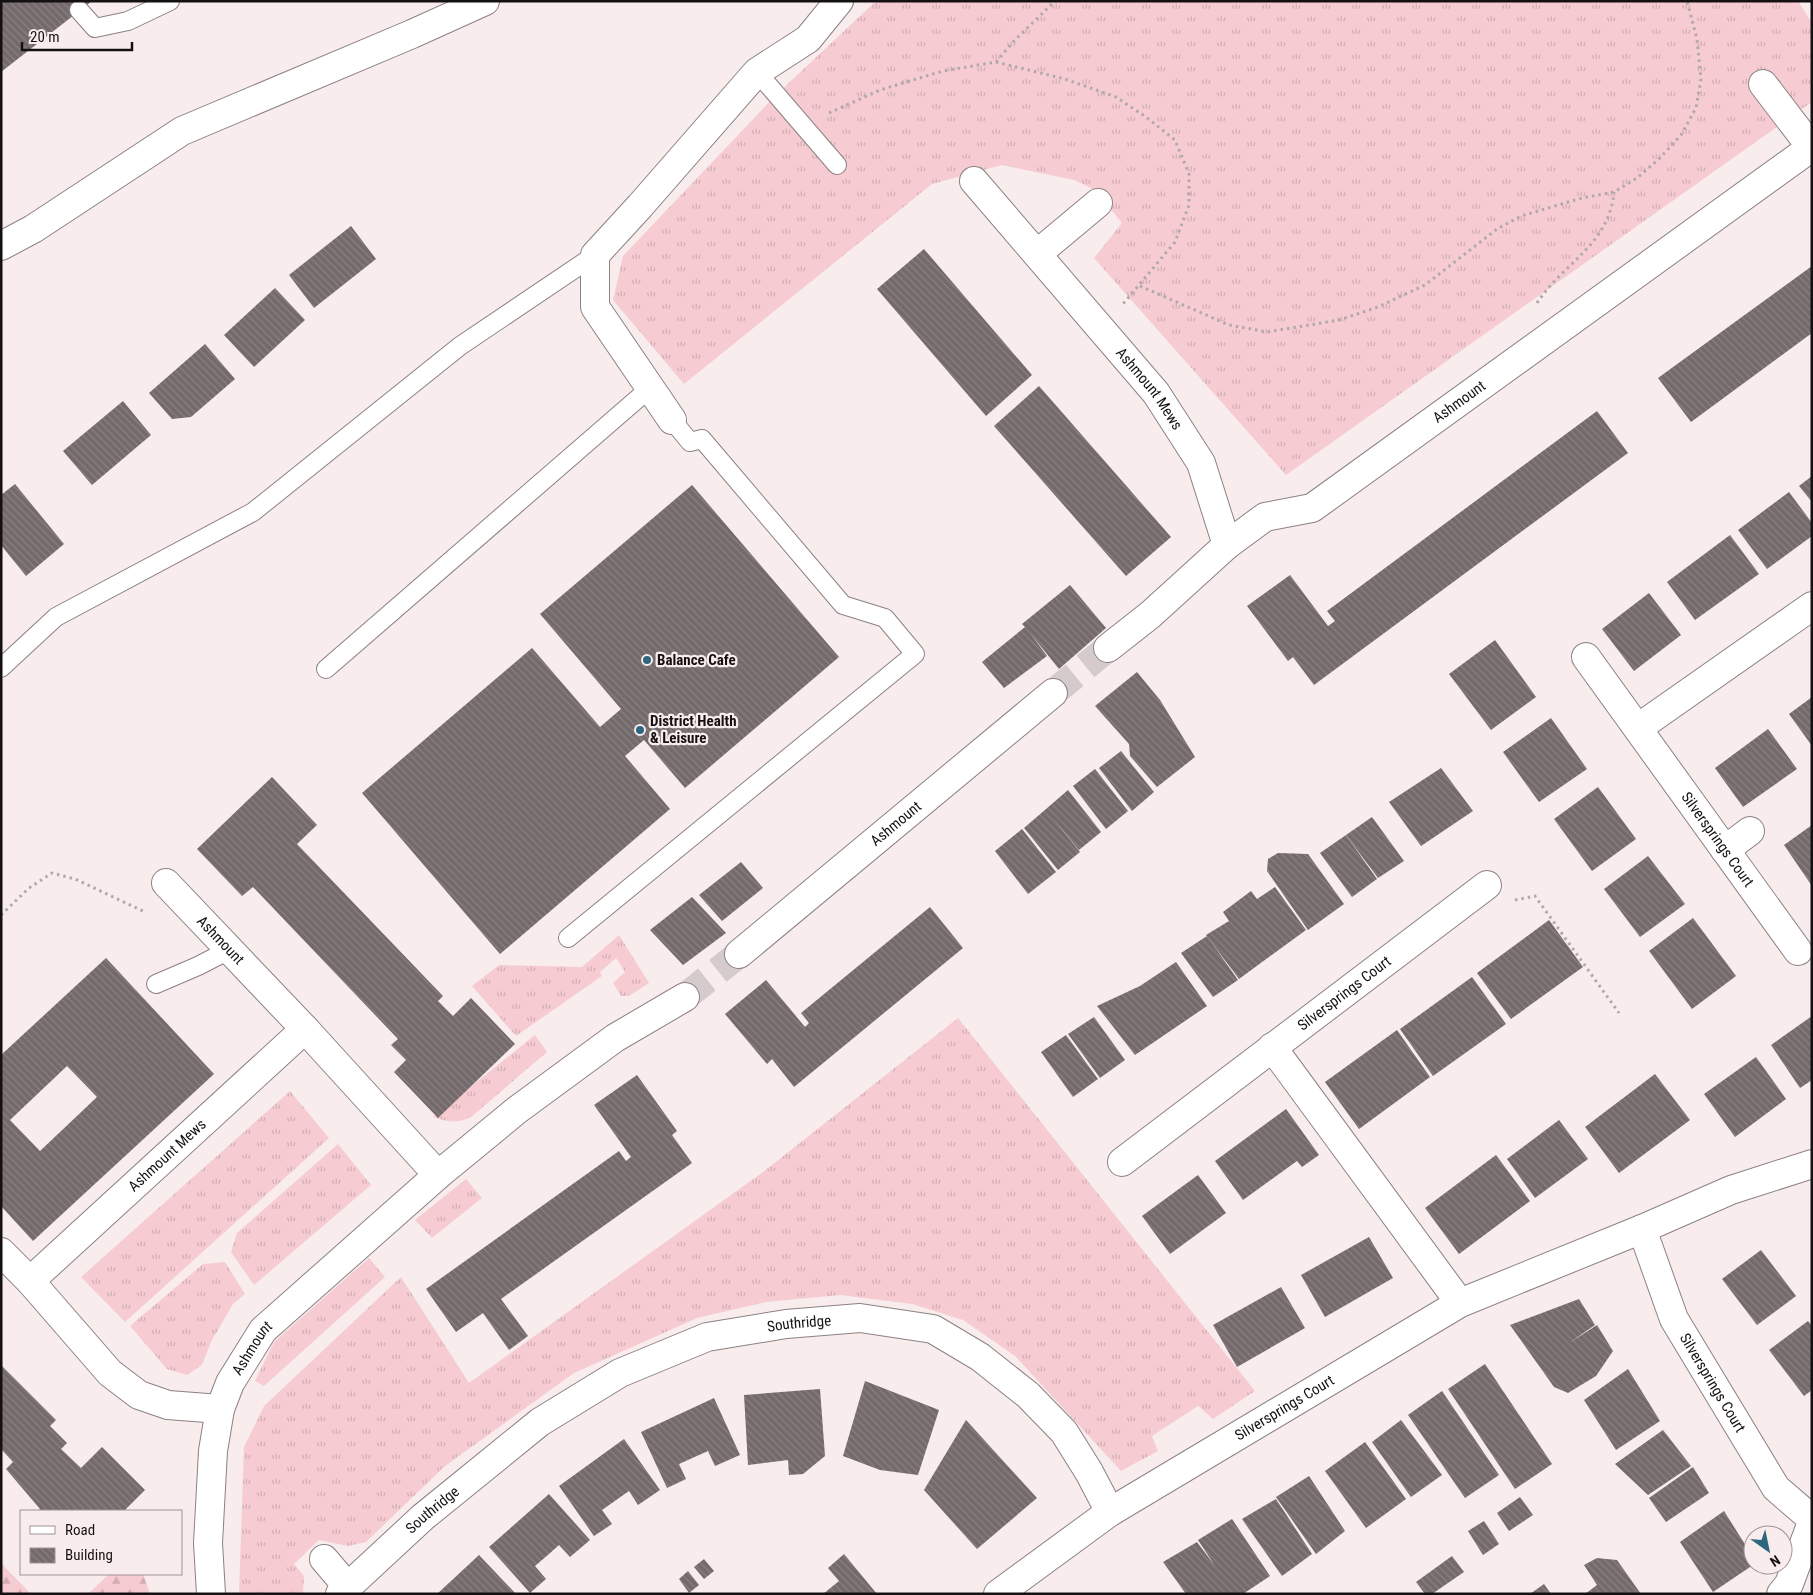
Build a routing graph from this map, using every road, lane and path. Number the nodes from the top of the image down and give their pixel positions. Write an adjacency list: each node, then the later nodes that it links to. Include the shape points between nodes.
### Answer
1 (170, 1): 6 (lane, via 128,21 95,28)
2 (485, 1): 16 (street, via 182,131 33,230)
3 (839, 1): 8 (street, via 808,39)
4 (1056, 1): 7 (path)
5 (1687, 1): 14 (path, via 1697,39 1701,79 1696,108 1681,135 1659,159)
6 (79, 10)
7 (996, 62): 10 (path, via 944,71 880,90); 19 (path, via 1116,96 1174,140 1189,174 1189,205 1174,242)
8 (757, 72): 10 (lane); 17 (street)
9 (1763, 84): 11 (street, Ashmount)
10 (804, 127): 12 (lane)
11 (1811, 147): 21 (street, Ashmount)
12 (837, 165)
13 (974, 181): 18 (street, Ashmount Mews)
14 (1614, 192): 19 (path, via 1521,216 1497,229 1425,286 1339,320 1266,332 1229,325); 21 (path, via 1613,210 1597,240 1543,293 1528,317 1524,331)
15 (1098, 203): 18 (street)
16 (1, 246)
17 (594, 254): 22 (street, via 595,307); 28 (lane, via 460,346 253,512 56,617)
18 (1037, 254): 20 (street, Ashmount Mews)
19 (1140, 286): 20 (path)
20 (1101, 329): 24 (street, Ashmount Mews, via 1156,393 1201,462)
21 (1532, 348): 24 (street, Ashmount, via 1312,508 1265,517)
22 (650, 388): 23 (street); 29 (lane)
23 (672, 420): 37 (lane, via 690,442 702,440 843,605 885,618 914,654)
24 (1226, 545): 26 (street, Ashmount, via 1150,615)
25 (1812, 606): 31 (street)
26 (1108, 648)
27 (1586, 657): 31 (street, Silversprings Court)
28 (1, 668)
29 (326, 669)
30 (1053, 693): 40 (street, Ashmount)
31 (1638, 728): 33 (street, Silversprings Court)
32 (1750, 831): 33 (street)
33 (1725, 850): 39 (street, Silversprings Court)
34 (166, 882): 36 (path, via 145,912 75,879 52,873 29,888); 38 (street, Ashmount)
35 (1487, 885): 43 (path, via 1501,902 1536,896); 45 (street, Silversprings Court)
36 (1, 915)
37 (568, 938)
38 (231, 949): 41 (lane); 44 (street, Ashmount)
39 (1798, 951)
40 (738, 954)
41 (156, 984)
42 (686, 997): 48 (street, Ashmount, via 615,1038 517,1110)
43 (1619, 1013)
44 (305, 1029): 48 (street, Ashmount); 51 (street, Ashmount Mews)
45 (1272, 1048): 46 (street, Silversprings Court); 52 (street)
46 (1122, 1162)
47 (1812, 1164): 49 (street, Silversprings Court, via 1731,1190)
48 (438, 1175): 53 (street, Ashmount, via 263,1330 230,1384)
49 (1642, 1230): 52 (street, Silversprings Court); 55 (street, Silversprings Court, via 1674,1320 1776,1488)
50 (1, 1252): 51 (street)
51 (30, 1281): 53 (street, via 110,1373 139,1395 168,1405)
52 (1460, 1303): 54 (street, Silversprings Court)
53 (220, 1409): 58 (street, Ashmount, via 213,1451 209,1524)
54 (1110, 1512): 57 (street, Southridge, via 1064,1432 1040,1407 980,1357 933,1329 860,1318 786,1324 707,1337 612,1378 540,1422 423,1517); 59 (street)
55 (1812, 1520): 60 (street, Silversprings Court, via 1789,1584)
56 (324, 1559): 57 (street, Southridge)
57 (343, 1590)
58 (211, 1594)
59 (998, 1594)
60 (1781, 1594)

